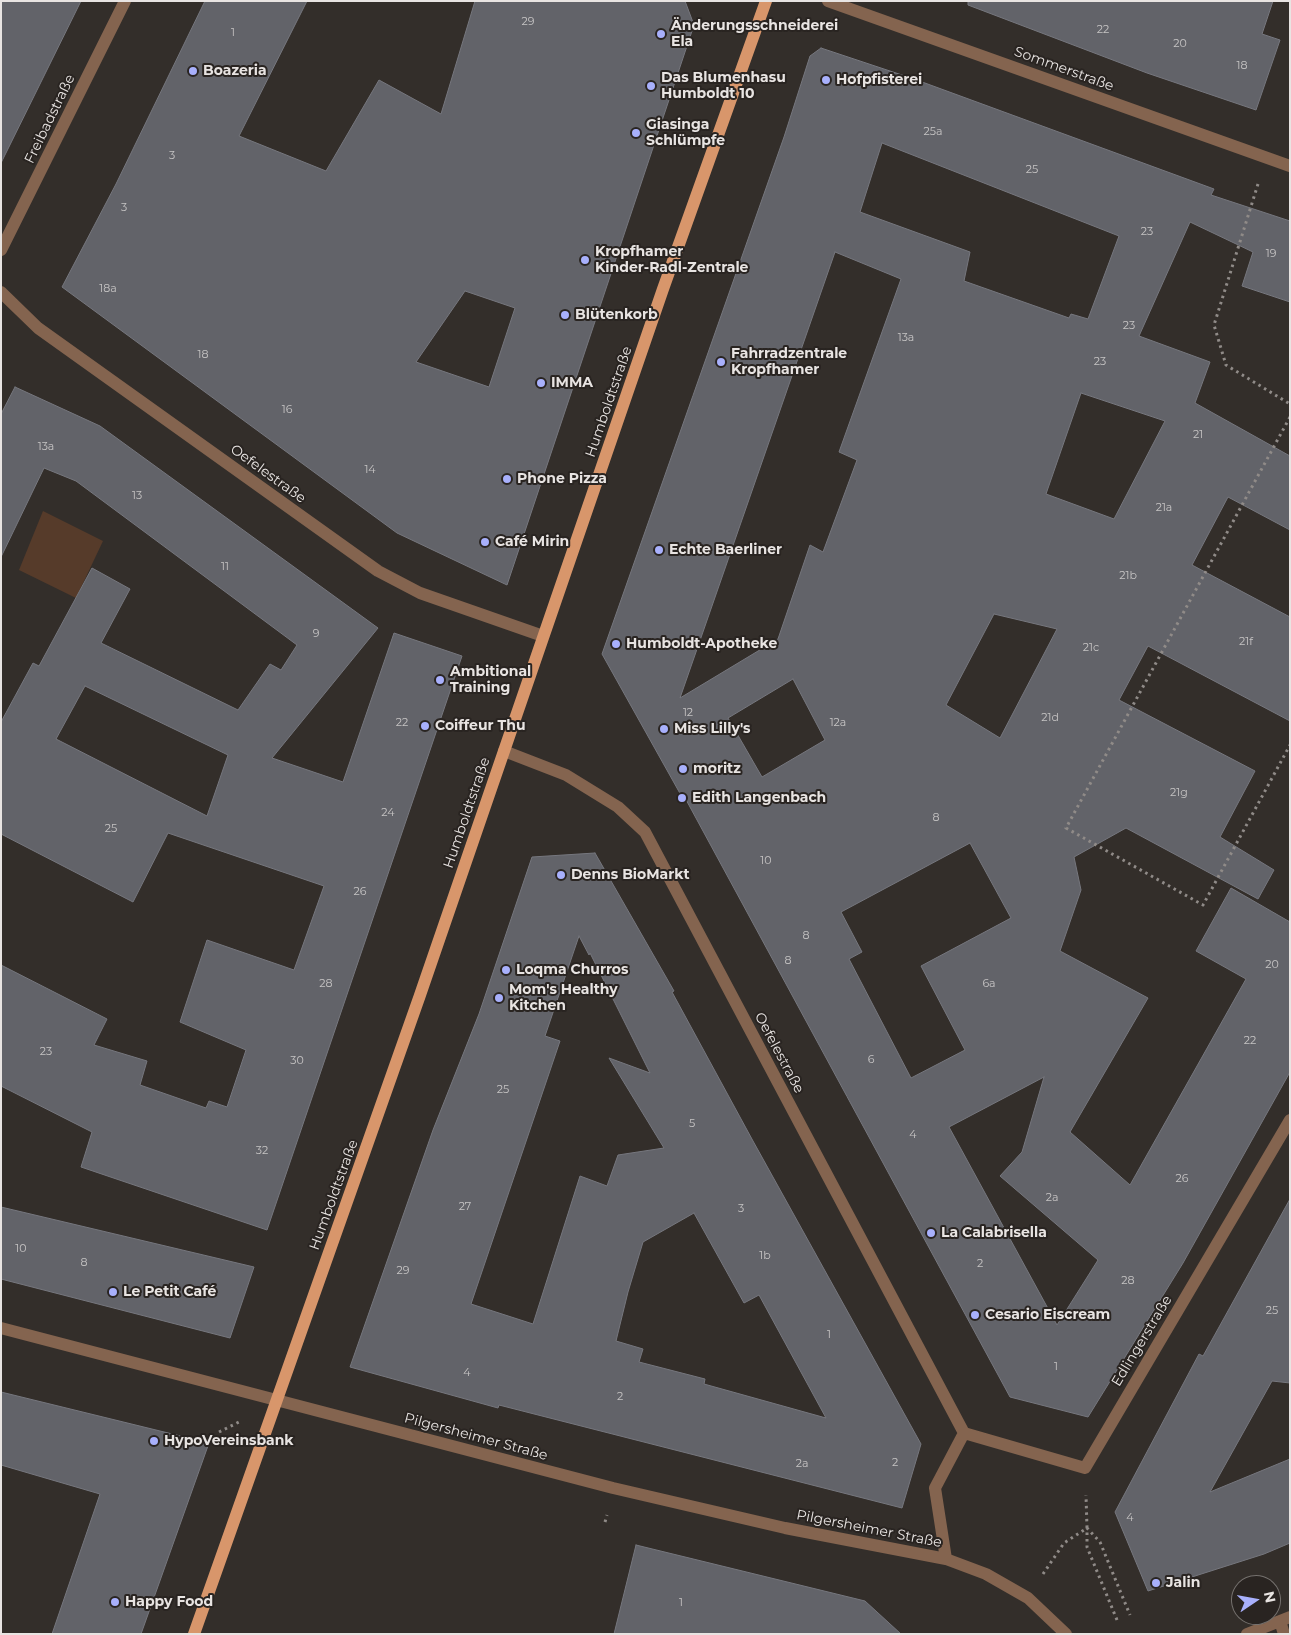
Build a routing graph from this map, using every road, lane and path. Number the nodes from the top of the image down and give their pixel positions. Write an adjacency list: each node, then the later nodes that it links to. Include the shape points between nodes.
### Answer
1 (125, 1): 6 (street, Freibadstraße)
2 (766, 1): 10 (main road, Humboldtstraße)
3 (828, 1): 4 (street, Sommerstraße)
4 (1290, 166)
5 (1251, 210): 8 (path, via 1214,325 1226,365)
6 (1, 250)
7 (1, 292): 10 (street, Oefelestraße, via 38,328 378,571 420,593)
8 (1290, 404)
9 (1290, 417): 11 (path, via 1066,828 1203,905)
10 (543, 636): 12 (main road, Humboldtstraße)
11 (1290, 745)
12 (504, 751): 15 (main road, Humboldtstraße); 16 (street, Oefelestraße, via 566,775 618,807 645,832)
13 (1290, 1120): 17 (street, Edlingerstraße)
14 (1, 1328): 15 (street, Pilgersheimer Straße)
15 (277, 1401): 19 (street, Pilgersheimer Straße, via 632,1492 785,1528); 24 (main road, Humboldtstraße)
16 (964, 1433): 17 (street); 19 (street, via 935,1488)
17 (1085, 1468): 18 (path)
18 (1087, 1528): 20 (path, via 1064,1543); 21 (path, via 1100,1542); 23 (path, via 1087,1547)
19 (946, 1559): 20 (street, Pilgersheimer Straße, via 986,1574)
20 (1028, 1598): 25 (street, Pilgersheimer Straße)
21 (1130, 1615)
22 (1285, 1619): 26 (street); 27 (street)
23 (1117, 1620)
24 (194, 1634)
25 (1066, 1634)
26 (1246, 1634)
27 (1284, 1634)

